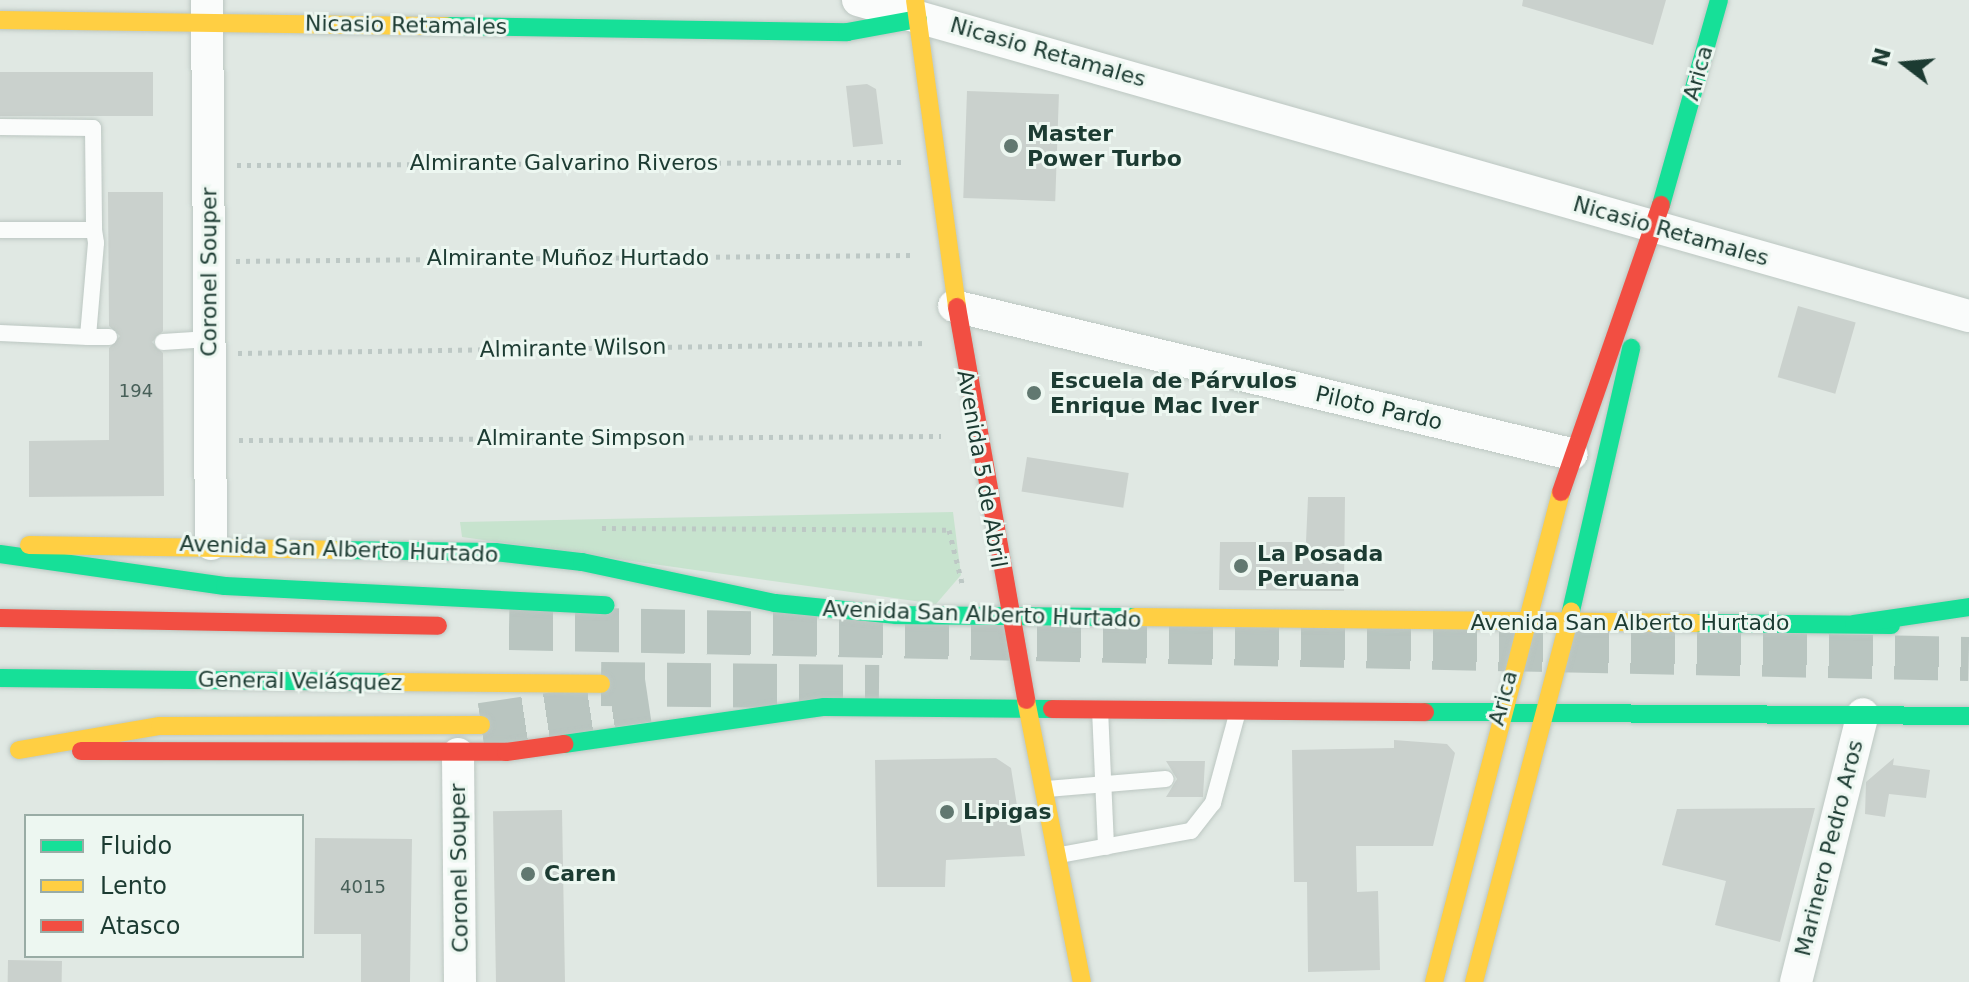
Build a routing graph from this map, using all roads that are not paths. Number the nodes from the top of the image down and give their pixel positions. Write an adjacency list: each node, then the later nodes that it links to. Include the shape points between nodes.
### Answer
1 (858, 0): 3 (street)
2 (1719, 0): 7 (main road, Arica)
3 (916, 9): 4 (main road, Nicasio Retamales, via 865,30 775,23); 7 (street, Nicasio Retamales); 11 (main road, Avenida 5 de Abril)
4 (207, 11): 5 (main road, Nicasio Retamales); 17 (street, Coronel Souper)
5 (0, 20)
6 (0, 127): 9 (lane, via 93,128)
7 (1655, 226): 10 (main road, Arica); 12 (street, Nicasio Retamales)
8 (0, 230): 9 (lane)
9 (94, 230): 14 (lane)
10 (1639, 284): 18 (main road, Arica); 27 (main road, Arica, via 1614,447)
11 (954, 306): 18 (street, Piloto Pardo); 25 (main road, Avenida 5 de Abril)
12 (1969, 316)
13 (0, 333): 14 (lane)
14 (88, 337): 15 (lane)
15 (109, 337)
16 (163, 342): 17 (lane)
17 (220, 346): 19 (street, Coronel Souper)
18 (1571, 454): 26 (main road, Arica)
19 (211, 544): 20 (main road, Avenida San Alberto Hurtado); 25 (main road, Avenida San Alberto Hurtado, via 495,552 823,610)
20 (0, 547)
21 (0, 554): 22 (main road, via 239,587)
22 (606, 605)
23 (1969, 607): 28 (main road)
24 (0, 618): 30 (main road)
25 (1010, 619): 26 (main road, Avenida San Alberto Hurtado); 33 (main road, Avenida 5 de Abril)
26 (1523, 623): 27 (main road, Avenida San Alberto Hurtado); 37 (main road, Arica)
27 (1565, 623): 28 (main road, Avenida San Alberto Hurtado); 36 (main road, Arica)
28 (1854, 624): 29 (main road, Avenida San Alberto Hurtado)
29 (1969, 626)
30 (461, 627)
31 (0, 678): 32 (main road, General Velásquez)
32 (601, 684)
33 (1029, 706): 34 (main road); 42 (main road, via 772,709 561,746); 45 (main road, Avenida 5 de Abril)
34 (1100, 707): 35 (main road); 44 (lane)
35 (1238, 710): 37 (main road); 46 (lane, via 1212,773 1213,803 1191,831)
36 (1543, 713): 37 (main road); 38 (main road); 51 (main road, Arica)
37 (1498, 714): 50 (main road, Arica)
38 (1863, 714): 39 (main road); 52 (street, Marinero Pedro Aros)
39 (1969, 716)
40 (481, 725): 41 (main road, via 160,726)
41 (9, 750): 42 (main road)
42 (458, 754): 48 (street, Coronel Souper)
43 (1166, 779): 44 (lane)
44 (1100, 785): 45 (lane); 46 (lane)
45 (1045, 789): 47 (main road, Avenida 5 de Abril)
46 (1106, 847): 47 (lane)
47 (1058, 855): 49 (main road, Avenida 5 de Abril)
48 (460, 982)
49 (1082, 982)
50 (1434, 982)
51 (1474, 982)
52 (1796, 982)

